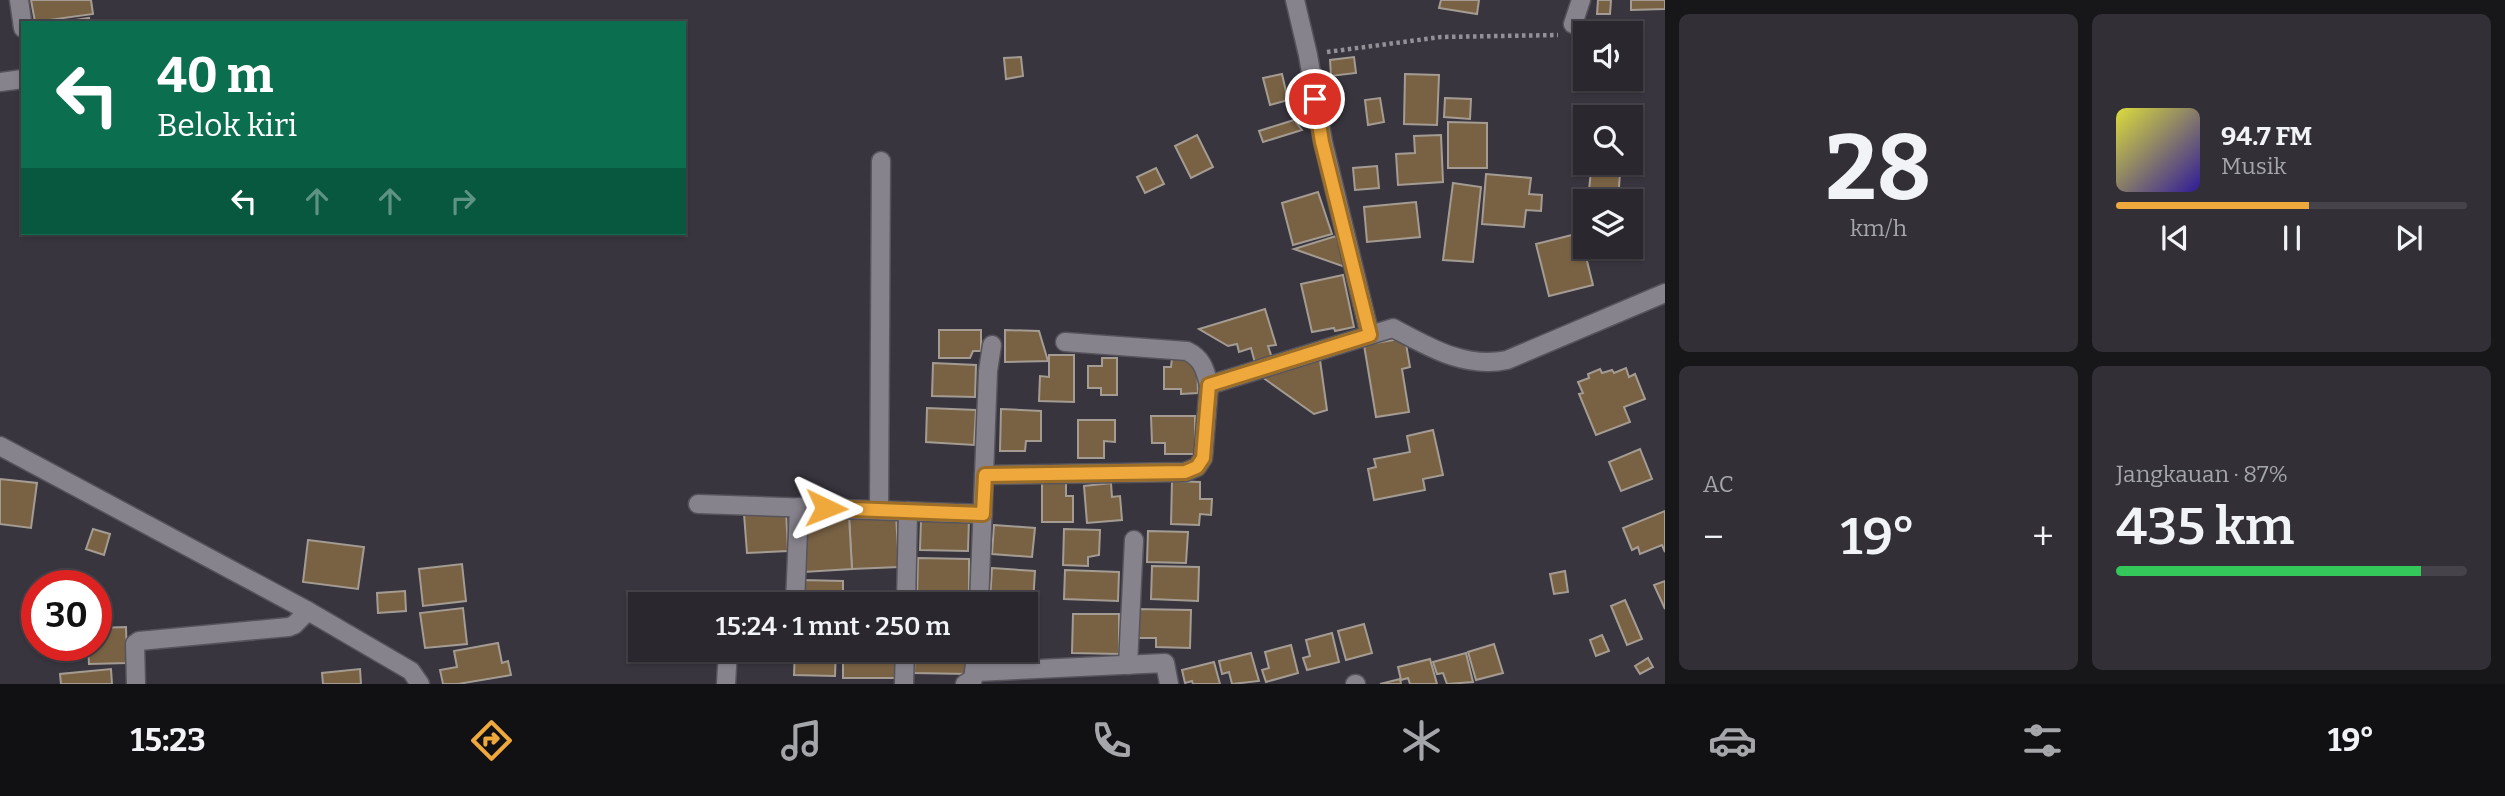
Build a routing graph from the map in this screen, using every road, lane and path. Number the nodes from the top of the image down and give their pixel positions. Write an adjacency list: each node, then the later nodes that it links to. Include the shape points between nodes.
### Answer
1 (19, 0): 4 (street)
2 (1295, 0): 7 (street)
3 (1581, 0): 5 (street)
4 (22, 21)
5 (1574, 21)
6 (1573, 24): 7 (path, via 1558,35 1441,37)
7 (1308, 55): 12 (street, via 1322,142)
8 (21, 79): 9 (street)
9 (0, 82)
10 (881, 161): 20 (street)
11 (1665, 293): 12 (street, via 1492,363 1462,360 1393,328)
12 (1370, 335): 15 (street)
13 (1065, 342): 15 (street, via 1187,351 1203,364)
14 (992, 345): 17 (street)
15 (1209, 385): 17 (street, via 1203,458 1185,472)
16 (0, 446): 27 (street)
17 (985, 475): 22 (street)
18 (698, 504): 19 (street)
19 (799, 508): 20 (street); 24 (street)
20 (879, 510): 21 (street)
21 (908, 511): 22 (street); 25 (street)
22 (983, 514): 26 (street)
23 (1134, 540): 30 (street)
24 (796, 592)
25 (906, 592)
26 (980, 592)
27 (308, 611): 32 (street, via 289,627 139,641 135,643); 33 (street, via 411,671)
28 (727, 662): 34 (street)
29 (905, 662): 35 (street)
30 (1128, 665): 31 (street); 36 (street, via 1166,663)
31 (970, 678)
32 (135, 684)
33 (420, 684)
34 (726, 684)
35 (904, 684)
36 (1169, 684)

